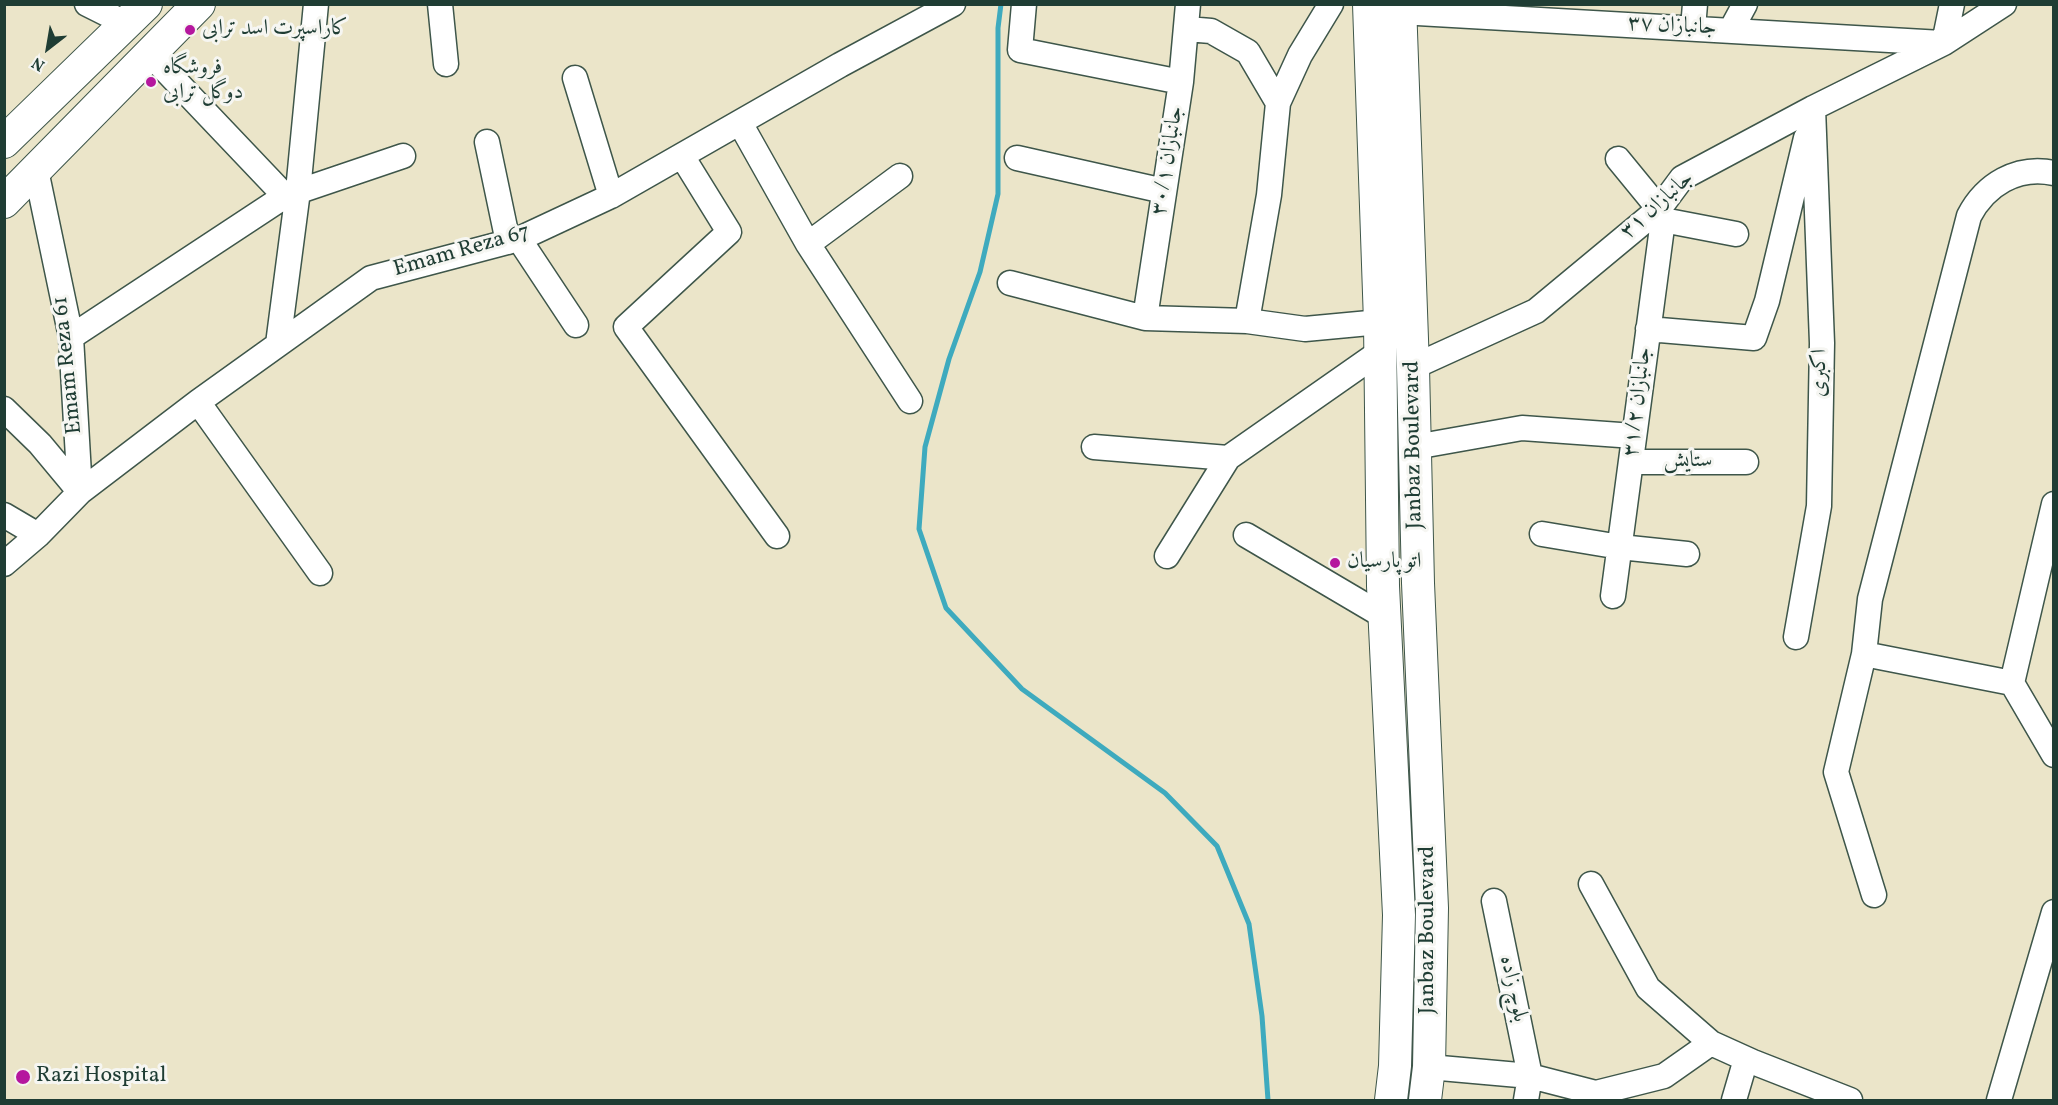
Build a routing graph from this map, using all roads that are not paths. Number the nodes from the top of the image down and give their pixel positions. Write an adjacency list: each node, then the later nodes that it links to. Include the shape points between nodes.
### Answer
1 (87, 4): 14 (street)
2 (199, 4): 19 (main road)
3 (316, 4): 36 (street)
4 (440, 4): 20 (street)
5 (953, 4): 25 (street, Emam Reza 67)
6 (1024, 4): 22 (street, via 1020,50)
7 (1188, 4): 16 (street, جانبازان ۳۰/۱)
8 (1330, 4): 23 (street)
9 (1369, 4): 48 (main road, Janbaz Boulevard)
10 (1745, 4): 17 (street)
11 (1952, 4): 18 (street)
12 (2004, 4): 18 (street, جانبازان ۳۱)
13 (1400, 8): 15 (street, جانبازان ۳۷); 51 (main road, Janbaz Boulevard)
14 (136, 14): 26 (main road)
15 (1694, 16): 17 (street, جانبازان ۳۷)
16 (1186, 29): 22 (street, جانبازان ۳۰/۱); 23 (street, via 1211,31 1248,52)
17 (1731, 30): 18 (street, جانبازان ۳۷)
18 (1944, 43): 24 (street, جانبازان ۳۱)
19 (150, 54): 32 (main road); 36 (street)
20 (446, 64)
21 (575, 78): 37 (street)
22 (1181, 82): 35 (street, جانبازان ۳۰/۱)
23 (1278, 103): 45 (street, via 1269,195)
24 (1812, 108): 39 (street, جانبازان ۳۱, via 1682,178); 47 (street, via 1767,301 1754,338); 76 (street, اکبری, via 1822,343 1819,506)
25 (740, 123): 29 (street, Emam Reza 67); 42 (street)
26 (4, 142)
27 (487, 142): 41 (street)
28 (403, 156): 36 (street)
29 (682, 156): 37 (street, Emam Reza 67); 67 (street, via 729,232 626,327)
30 (1017, 158): 35 (street)
31 (1618, 159): 39 (street)
32 (36, 170): 38 (main road); 49 (street, Emam Reza 61)
33 (2054, 173): 77 (street, via 2033,171 2007,178 1984,193 1969,216 1870,599)
34 (900, 176): 42 (street)
35 (1164, 191): 44 (street, جانبازان ۳۰/۱)
36 (291, 193): 49 (street); 50 (street)
37 (610, 196): 41 (street, Emam Reza 67)
38 (4, 202)
39 (1661, 214): 40 (street); 47 (street, جانبازان ۳۱/۲); 51 (street, جانبازان ۳۱, via 1536,311)
40 (1736, 234)
41 (514, 240): 46 (street); 50 (street, Emam Reza 67, via 371,278)
42 (808, 244): 52 (street)
43 (1010, 283): 44 (street)
44 (1145, 318): 45 (street)
45 (1247, 321): 48 (street)
46 (576, 325)
47 (1648, 329): 55 (street, جانبازان ۳۱/۲)
48 (1381, 336): 58 (street); 75 (main road, Janbaz Boulevard)
49 (71, 337): 61 (street, Emam Reza 61)
50 (278, 344): 53 (street, Emam Reza 67)
51 (1413, 367): 57 (main road, Janbaz Boulevard)
52 (910, 401)
53 (198, 402): 61 (street, Emam Reza 67); 72 (street)
54 (4, 409): 61 (street)
55 (1634, 436): 57 (street, via 1522,428); 59 (street, جانبازان ۳۱/۲)
56 (1094, 447): 58 (street)
57 (1415, 447): 73 (main road, Janbaz Boulevard)
58 (1228, 458): 70 (street)
59 (1631, 462): 60 (street, ستایش); 68 (street, جانبازان ۳۱/۲)
60 (1746, 462)
61 (80, 492): 65 (street, Emam Reza 67)
62 (2054, 504): 78 (street)
63 (4, 515): 65 (street)
64 (1542, 534): 68 (street)
65 (38, 535): 71 (street, Emam Reza 67)
66 (1246, 535): 75 (street)
67 (777, 536)
68 (1620, 547): 69 (street); 74 (street, جانبازان ۳۱/۲)
69 (1687, 554)
70 (1167, 556)
71 (4, 564)
72 (320, 573)
73 (1418, 583): 75 (main road); 86 (main road, Janbaz Boulevard, via 1432,908)
74 (1613, 596)
75 (1384, 601): 89 (main road, Janbaz Boulevard, via 1398,915)
76 (1796, 637)
77 (1864, 654): 78 (street); 81 (street, via 1836,772)
78 (2012, 683): 79 (street)
79 (2054, 755)
80 (1591, 884): 84 (street, via 1648,988)
81 (1874, 895)
82 (1494, 901): 87 (street, بلوچ زاده)
83 (2054, 912): 94 (street)
84 (1711, 1042): 85 (street); 88 (street, via 1664,1076)
85 (1746, 1059): 92 (street); 93 (street)
86 (1429, 1067): 87 (street); 90 (main road, Janbaz Boulevard)
87 (1530, 1076): 88 (street); 91 (street)
88 (1601, 1097)
89 (1391, 1101)
90 (1425, 1101)
91 (1526, 1101)
92 (1734, 1101)
93 (1850, 1101)
94 (1999, 1101)

